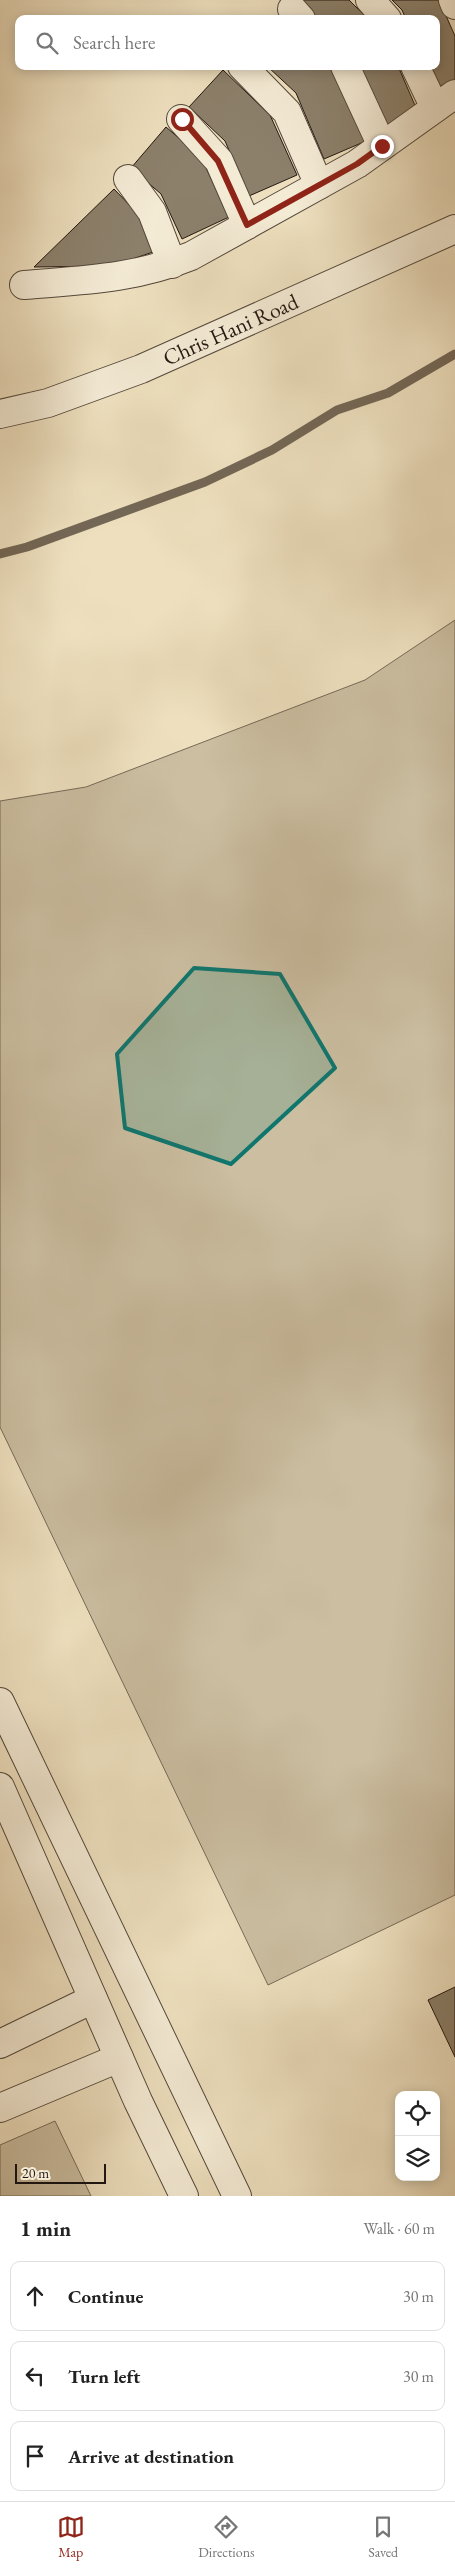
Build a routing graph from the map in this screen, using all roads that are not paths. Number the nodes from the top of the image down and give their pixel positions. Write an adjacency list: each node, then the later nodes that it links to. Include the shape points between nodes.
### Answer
1 (370, 0): 4 (street)
2 (453, 0): 3 (street)
3 (455, 5)
4 (384, 15)
5 (246, 70): 12 (street, via 287,112)
6 (347, 70): 10 (street)
7 (418, 70): 8 (street)
8 (445, 101): 10 (street)
9 (182, 119): 13 (street, via 218,161)
10 (382, 146): 12 (street)
11 (128, 179): 15 (street, via 152,212)
12 (319, 185): 13 (street)
13 (247, 225): 15 (street)
14 (455, 229): 17 (street, Chris Hani Road, via 141,369 48,403)
15 (172, 264): 16 (street, via 117,278)
16 (24, 285)
17 (0, 414)
18 (0, 1702): 25 (street)
19 (0, 1787): 20 (street)
20 (93, 1999): 21 (street); 22 (street)
21 (0, 2044)
22 (120, 2058): 23 (street); 24 (street)
23 (0, 2108)
24 (184, 2196)
25 (237, 2196)

